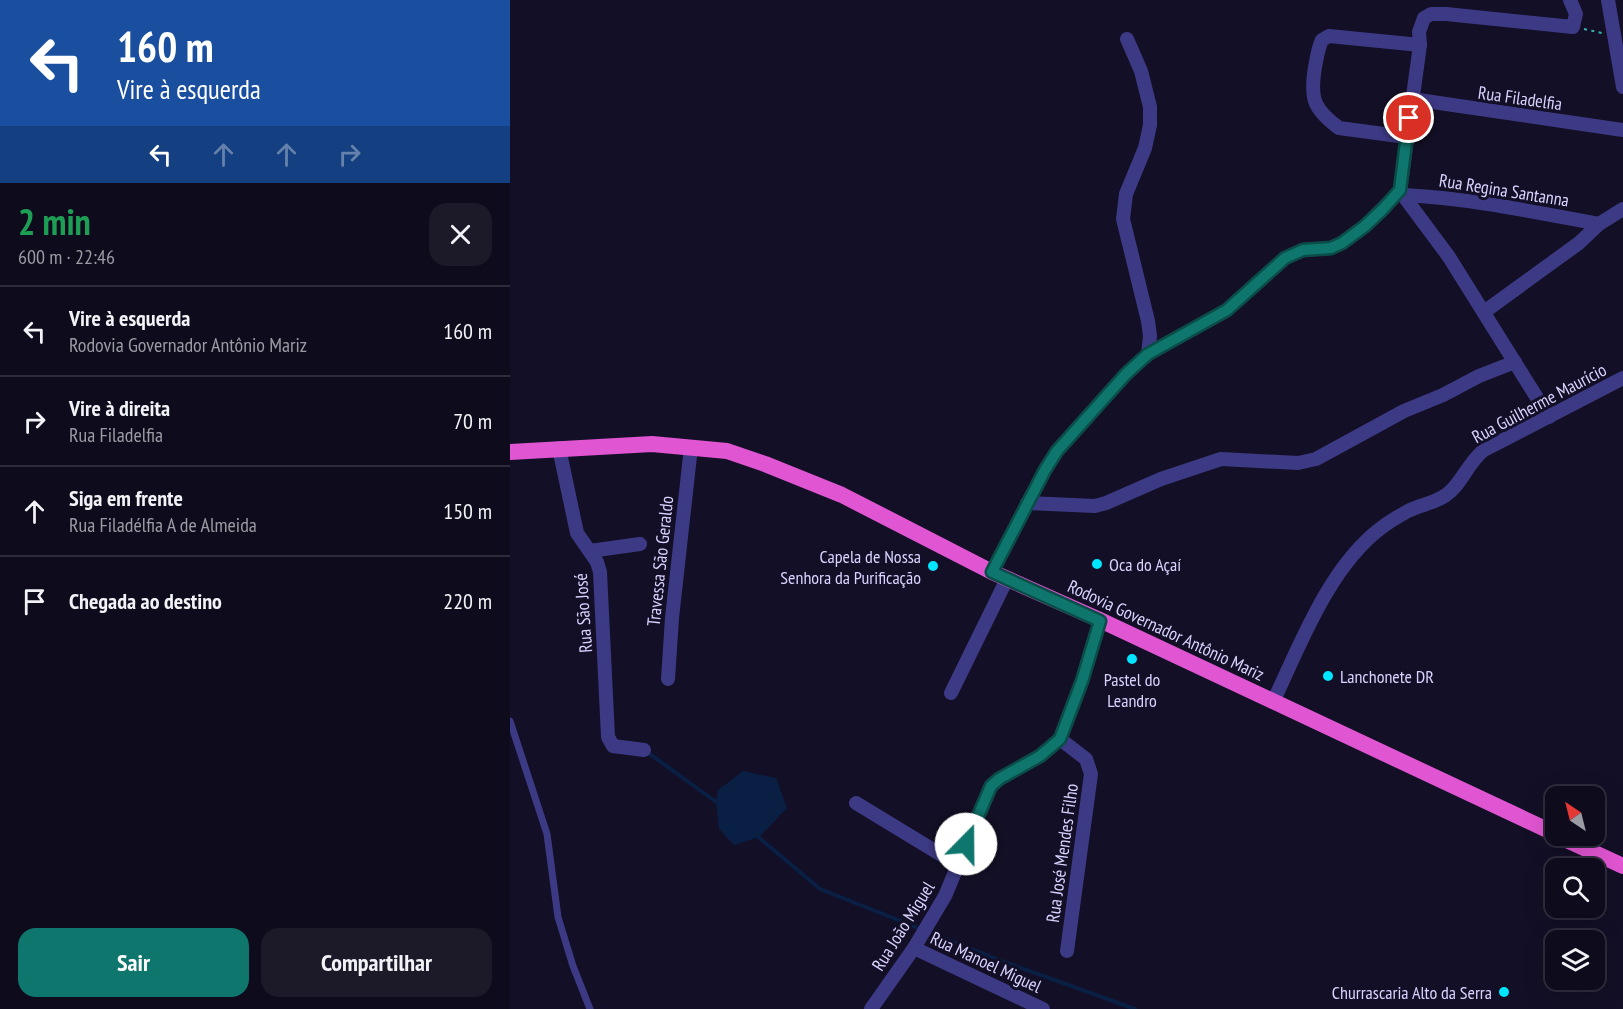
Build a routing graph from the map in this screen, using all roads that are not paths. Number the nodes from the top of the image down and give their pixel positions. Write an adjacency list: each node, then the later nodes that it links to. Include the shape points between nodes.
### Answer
1 (1570, 0): 4 (street, via 1576,14 1573,27 1431,14 1421,24)
2 (1608, 0): 5 (street)
3 (1127, 39): 13 (street, via 1141,71 1150,107 1145,148 1126,194 1123,219 1148,321)
4 (1420, 45): 6 (street); 8 (street, via 1329,36 1322,39 1314,72 1314,101 1331,122 1340,128)
5 (1623, 87)
6 (1412, 99): 7 (street, Rua Filadelfia); 8 (street)
7 (1623, 130)
8 (1406, 137): 9 (street)
9 (1401, 193): 11 (street, Rua Regina Santanna, via 1510,207); 12 (street); 13 (street, via 1342,243 1292,254 1227,310)
10 (1623, 209): 11 (street)
11 (1599, 224): 12 (street)
12 (1484, 312): 14 (street)
13 (1148, 354): 20 (street, via 1057,451)
14 (1515, 362): 16 (street); 20 (street, via 1404,411 1316,459 1298,463 1221,459 1095,506)
15 (1623, 378): 16 (street, Rua Guilherme Maurício)
16 (1548, 417): 27 (street, Rua Guilherme Maurício, via 1484,450 1449,493 1407,512 1368,540 1345,566 1312,619)
17 (691, 447): 18 (highway, Rodovia Governador Antônio Mariz, via 652,444); 23 (highway, Rodovia Governador Antônio Mariz, via 727,451 798,476); 25 (street, Travessa São Geraldo)
18 (559, 448): 19 (highway, Rodovia Governador Antônio Mariz); 22 (street, Rua São José, via 577,533)
19 (510, 452)
20 (1027, 503): 23 (street)
21 (640, 544): 22 (street)
22 (590, 551): 30 (street, Rua São José, via 597,562 602,587 608,736 613,746)
23 (999, 575): 24 (highway, Rodovia Governador Antônio Mariz); 26 (street)
24 (1100, 621): 27 (highway, Rodovia Governador Antônio Mariz); 29 (street)
25 (668, 679)
26 (951, 693)
27 (1274, 702): 32 (highway, Rodovia Governador Antônio Mariz)
28 (510, 721): 38 (lane, via 547,834 558,917)
29 (1060, 739): 34 (street, Rua João Miguel, via 991,786); 37 (street, Rua José Mendes Filho, via 1086,759 1091,774)
30 (644, 750)
31 (856, 803): 34 (street)
32 (1545, 829)
33 (1580, 846): 35 (highway, Rodovia Governador Antônio Mariz)
34 (958, 865): 36 (street, Rua João Miguel, via 945,896)
35 (1623, 866)
36 (914, 948): 39 (street, Rua João Miguel); 40 (street, Rua Manoel Miguel)
37 (1067, 951)
38 (590, 1009)
39 (871, 1009)
40 (1043, 1009)

